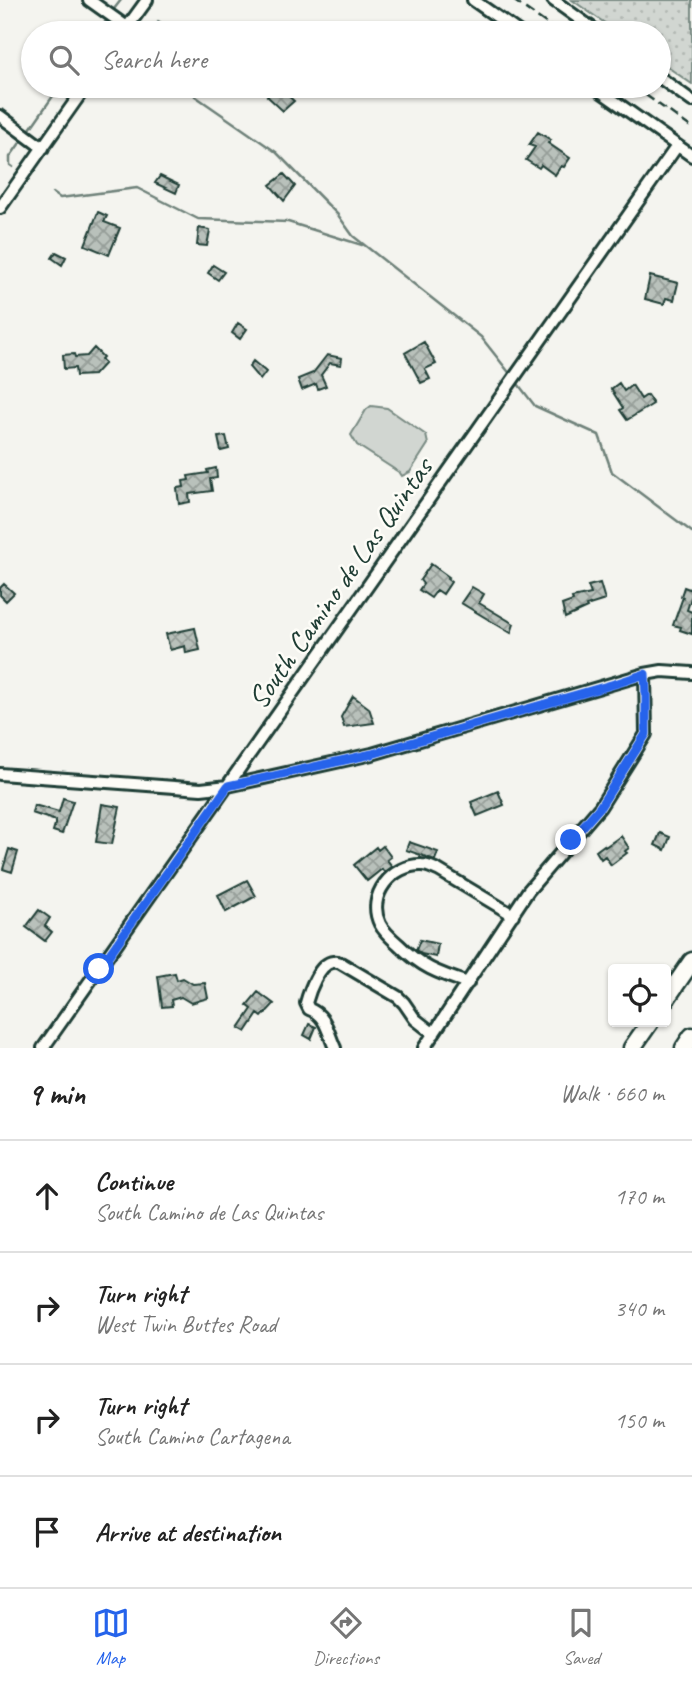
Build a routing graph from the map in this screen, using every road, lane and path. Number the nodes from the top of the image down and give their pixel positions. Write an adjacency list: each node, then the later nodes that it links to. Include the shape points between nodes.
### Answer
1 (89, 0): 5 (street)
2 (146, 0): 6 (street)
3 (473, 0): 7 (street)
4 (553, 0): 8 (street)
5 (114, 21)
6 (131, 21)
7 (503, 21)
8 (582, 21)
9 (671, 86): 12 (street)
10 (78, 98): 15 (street)
11 (610, 98): 14 (street)
12 (692, 101)
13 (0, 116): 15 (street)
14 (677, 146): 16 (street); 21 (street, South Camino de Las Quintas)
15 (43, 148): 17 (street)
16 (692, 156)
17 (0, 208)
18 (692, 673): 19 (street)
19 (645, 674): 21 (street, via 372,754); 22 (street, via 646,734 600,807)
20 (0, 774): 21 (street, via 201,789)
21 (228, 786): 29 (street, South Camino de Las Quintas)
22 (513, 915): 24 (street); 24 (street, via 424,865 402,869 383,886 376,907 387,935 424,966)
23 (692, 961): 25 (highway)
24 (468, 984): 27 (street)
25 (671, 992)
26 (647, 1027): 32 (highway)
27 (434, 1034): 30 (street, via 398,998 335,961 323,968 306,1003 323,1018); 31 (street)
28 (692, 1036): 33 (highway)
29 (43, 1048)
30 (335, 1048)
31 (424, 1048)
32 (632, 1048)
33 (684, 1048)

